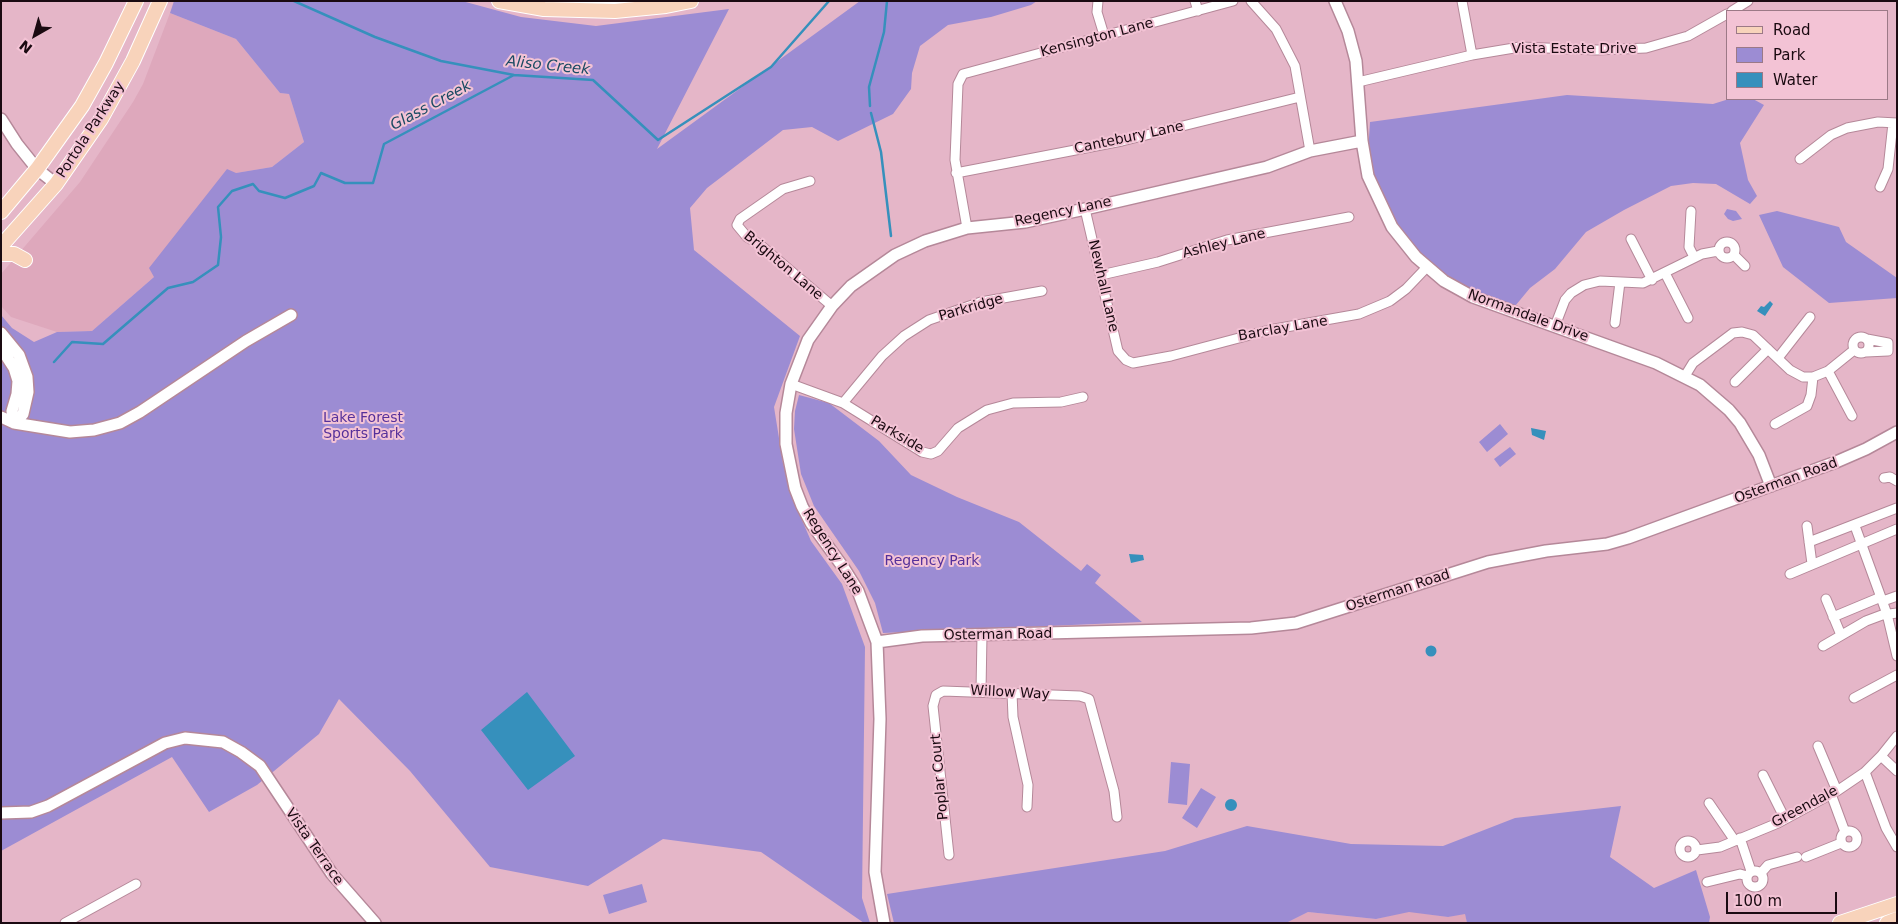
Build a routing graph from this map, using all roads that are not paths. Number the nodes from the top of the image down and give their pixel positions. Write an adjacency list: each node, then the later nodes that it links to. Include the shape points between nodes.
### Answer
1 (136, 1): 26 (main road, Portola Parkway, via 94,86)
2 (160, 1): 29 (main road, Portola Parkway, via 123,82 102,119)
3 (500, 1): 13 (main road)
4 (631, 1): 13 (street, via 578,2)
5 (691, 1): 13 (main road, via 615,11)
6 (1098, 1): 17 (street, via 1097,12)
7 (1195, 1): 15 (street)
8 (1234, 1): 15 (street, Kensington Lane)
9 (1251, 1): 20 (street, via 1287,47 1295,66)
10 (1335, 1): 19 (street, Normandale Drive, via 1348,31)
11 (1462, 1): 18 (street)
12 (1748, 1): 14 (street)
13 (560, 10)
14 (1734, 10)
15 (1198, 11): 17 (street, Kensington Lane)
16 (1726, 15): 18 (street, Vista Estate Drive, via 1688,36 1646,48 1520,47)
17 (1104, 35): 27 (street, Kensington Lane, via 961,76 958,84)
18 (1472, 55): 19 (street, Vista Estate Drive)
19 (1358, 82): 23 (street, Normandale Drive)
20 (1300, 97): 24 (street); 27 (street, Cantebury Lane, via 1122,141)
21 (1, 120): 26 (street)
22 (1895, 123): 25 (street, via 1861,124 1847,128 1823,140); 30 (street, via 1888,169)
23 (1362, 141): 24 (street, Regency Lane); 44 (street, Normandale Drive, via 1368,176 1385,214 1405,244)
24 (1310, 151): 31 (street, Regency Lane, via 1267,166)
25 (1800, 159)
26 (38, 169): 29 (street); 33 (main road, Portola Parkway)
27 (956, 173): 35 (street)
28 (810, 181): 50 (street, Brighton Lane, via 783,190 740,219 737,225 747,237)
29 (56, 184): 37 (main road, Portola Parkway)
30 (1880, 187)
31 (1085, 209): 35 (street, Regency Lane, via 1025,222); 46 (street, Newhall Lane)
32 (1691, 211): 41 (street, via 1689,248)
33 (1, 212)
34 (1349, 217): 46 (street, Ashley Lane, via 1227,240 1158,262)
35 (967, 228): 50 (street, Regency Lane, via 894,255 850,286)
36 (1631, 239): 47 (street)
37 (1, 246)
38 (1718, 251): 40 (street, via 1723,258); 40 (street, via 1722,243 1731,242 1736,250); 41 (street)
39 (1, 254): 42 (main road, via 14,254)
40 (1734, 255): 43 (street)
41 (1694, 257): 45 (street)
42 (25, 260)
43 (1745, 266)
44 (1427, 267): 55 (street, Normandale Drive, via 1473,297); 63 (street, Barclay Lane, via 1390,302 1359,314 1269,330 1141,362)
45 (1665, 274): 47 (street); 53 (street)
46 (1101, 275): 63 (street, Newhall Lane, via 1118,351)
47 (1652, 280): 48 (street, via 1637,284)
48 (1620, 282): 54 (street); 55 (street, via 1600,281 1578,288 1562,306)
49 (1042, 291): 70 (street, Parkridge, via 980,302 929,320 882,356)
50 (832, 306): 68 (street, Regency Lane, via 808,340)
51 (291, 315): 73 (street, via 120,423 70,432)
52 (1810, 317): 62 (street)
53 (1688, 318)
54 (1615, 323)
55 (1555, 326): 65 (street, Normandale Drive)
56 (1, 333): 73 (street, via 18,355 27,377 26,404 23,414)
57 (1868, 340): 60 (street, via 1857,338 1853,343); 61 (street, via 1870,348); 61 (street, via 1888,343 1888,351)
58 (1, 348): 73 (street, via 18,381 12,411)
59 (1768, 349): 62 (street); 65 (street, via 1753,335 1733,333 1699,358); 67 (street)
60 (1854, 350): 61 (street, via 1860,354); 64 (street)
61 (1866, 352)
62 (1778, 358): 66 (street, via 1796,374)
63 (1126, 360)
64 (1828, 371): 66 (street); 71 (street)
65 (1684, 376): 78 (street, Normandale Drive, via 1716,398 1740,423)
66 (1813, 377): 74 (street, via 1807,406)
67 (1735, 382)
68 (791, 384): 70 (street, Parkside); 94 (street, Regency Lane, via 786,413 786,444 795,488 811,523 858,591)
69 (1083, 397): 70 (street, Parkside, via 1061,402 1013,403 987,410 958,428 931,454 922,452)
70 (843, 402)
71 (1852, 416)
72 (1, 417): 73 (street)
73 (14, 423)
74 (1775, 424)
75 (1897, 432): 78 (street, Osterman Road, via 1866,450)
76 (1884, 478): 77 (street)
77 (1897, 481)
78 (1771, 486): 92 (street, Osterman Road, via 1628,538 1488,562 1296,623 1251,628)
79 (1897, 508): 81 (street)
80 (1807, 526): 83 (street)
81 (1855, 526): 83 (street); 84 (street)
82 (1897, 529): 84 (street)
83 (1809, 542): 85 (street)
84 (1863, 543): 85 (street); 89 (street)
85 (1812, 564): 86 (street)
86 (1790, 574)
87 (1897, 596): 89 (street)
88 (1826, 599): 91 (street)
89 (1882, 599): 90 (street); 91 (street)
90 (1892, 614): 93 (street, via 1866,621); 96 (street)
91 (1833, 617): 93 (street)
92 (982, 635): 94 (street, Osterman Road); 98 (street)
93 (1841, 636): 95 (street)
94 (877, 642): 128 (street, Regency Lane, via 880,719 875,872)
95 (1823, 646)
96 (1897, 656)
97 (1897, 675): 100 (street)
98 (981, 691): 99 (street, Willow Way); 101 (street, Willow Way, via 943,691)
99 (1012, 693): 110 (street, via 1013,717 1028,785); 112 (street, Willow Way, via 1089,699 1114,791)
100 (1854, 698)
101 (934, 699): 119 (street, Poplar Court)
102 (1897, 736): 104 (street, Greendale)
103 (1818, 746): 108 (street)
104 (1882, 756): 105 (street); 106 (street, Greendale)
105 (1897, 771)
106 (1865, 772): 108 (street, Greendale); 117 (street, via 1886,828)
107 (1763, 775): 113 (street)
108 (1834, 792): 113 (street, Greendale); 114 (street)
109 (1709, 803): 115 (street)
110 (1027, 807)
111 (1, 813): 127 (street, Vista Terrace, via 31,812 48,806 165,743 185,738 223,742 260,766 332,874)
112 (1117, 817)
113 (1785, 819): 115 (street, Greendale)
114 (1845, 832): 116 (street); 116 (street, via 1853,832 1857,842 1850,848)
115 (1737, 839): 118 (street, Greendale, via 1720,847); 120 (street)
116 (1841, 843): 120 (street, via 1768,865)
117 (1897, 847)
118 (1697, 850)
119 (949, 855)
120 (1753, 873): 121 (street)
121 (1707, 882)
122 (136, 884): 126 (street)
123 (1897, 904): 124 (main road)
124 (1864, 916): 125 (main road); 129 (main road)
125 (1897, 917): 130 (main road)
126 (65, 923)
127 (375, 923)
128 (884, 923)
129 (1840, 923)
130 (1887, 923)

